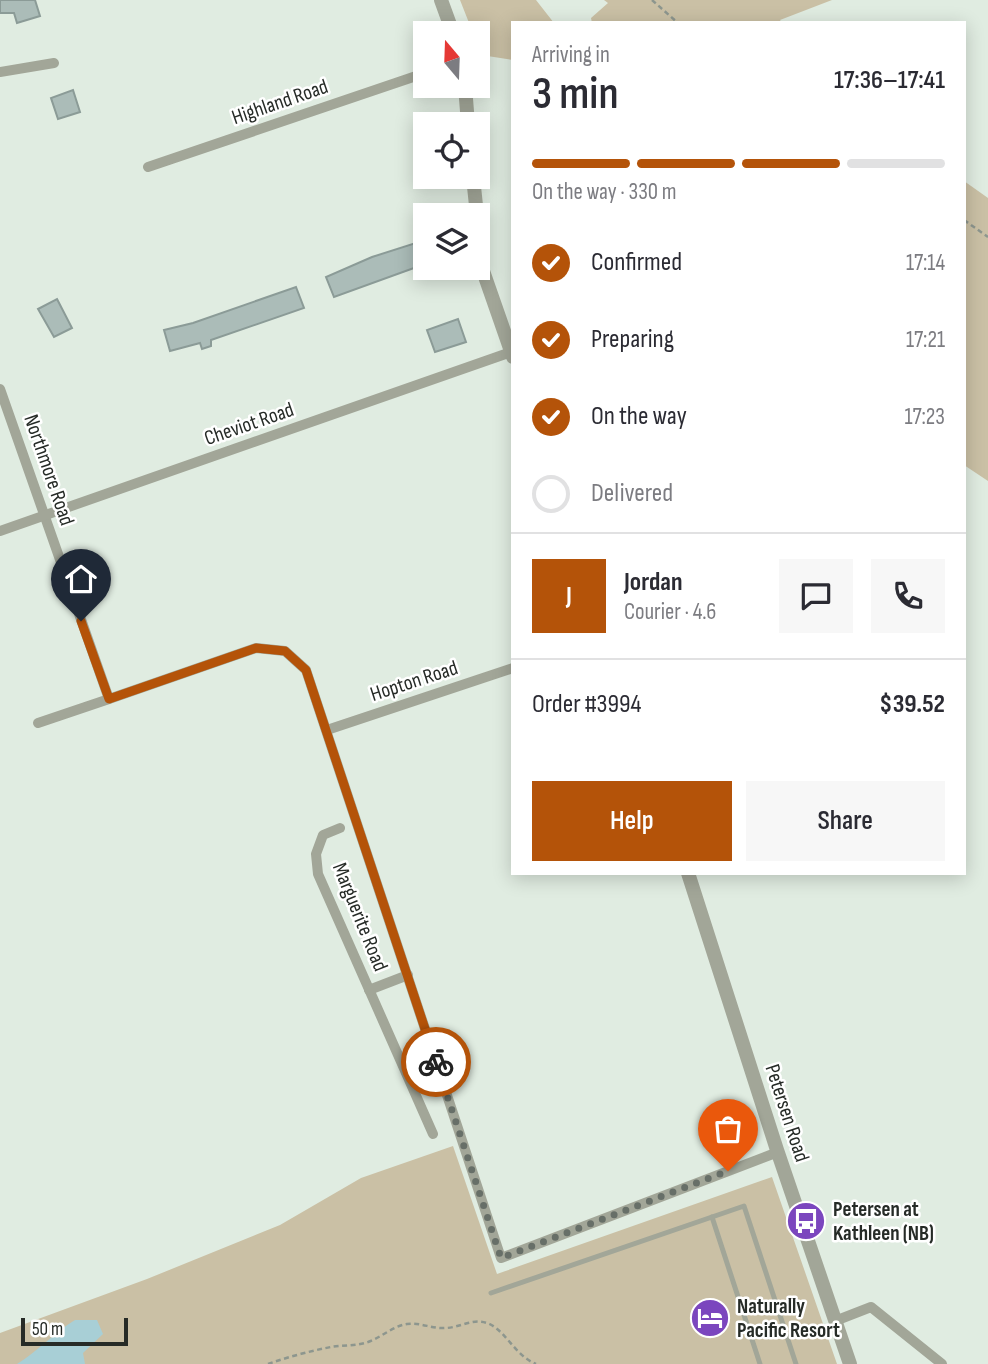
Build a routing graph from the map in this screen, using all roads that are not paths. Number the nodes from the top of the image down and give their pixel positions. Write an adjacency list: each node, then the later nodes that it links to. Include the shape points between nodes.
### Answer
1 (441, 0): 2 (street)
2 (449, 21)
3 (54, 63): 4 (street)
4 (0, 72)
5 (413, 77): 6 (street, Highland Road)
6 (148, 167)
7 (486, 280): 8 (street)
8 (511, 351)
9 (511, 354): 11 (street, Cheviot Road)
10 (0, 389): 11 (street, Northmore Road)
11 (45, 516): 12 (street, Cheviot Road); 14 (street, Northmore Road)
12 (0, 531)
13 (511, 669): 16 (street, Hopton Road)
14 (109, 699): 15 (street); 16 (street, via 256,648 285,651 306,670)
15 (38, 723)
16 (327, 730): 19 (street, Marguerite Road)
17 (340, 828): 20 (street, Marguerite Road, via 323,835 316,854 318,874)
18 (689, 875): 22 (street, Petersen Road)
19 (408, 975): 20 (street, Marguerite Road); 22 (street, Marguerite Road, via 501,1258)
20 (369, 990): 21 (street, Marguerite Road)
21 (433, 1134)
22 (778, 1152): 25 (street, Petersen Road)
23 (712, 1217): 24 (lane); 27 (lane); 28 (lane, via 744,1206)
24 (491, 1293)
25 (835, 1321): 26 (street, Petersen Road); 29 (street, via 871,1307)
26 (847, 1363)
27 (760, 1364)
28 (796, 1364)
29 (942, 1364)

